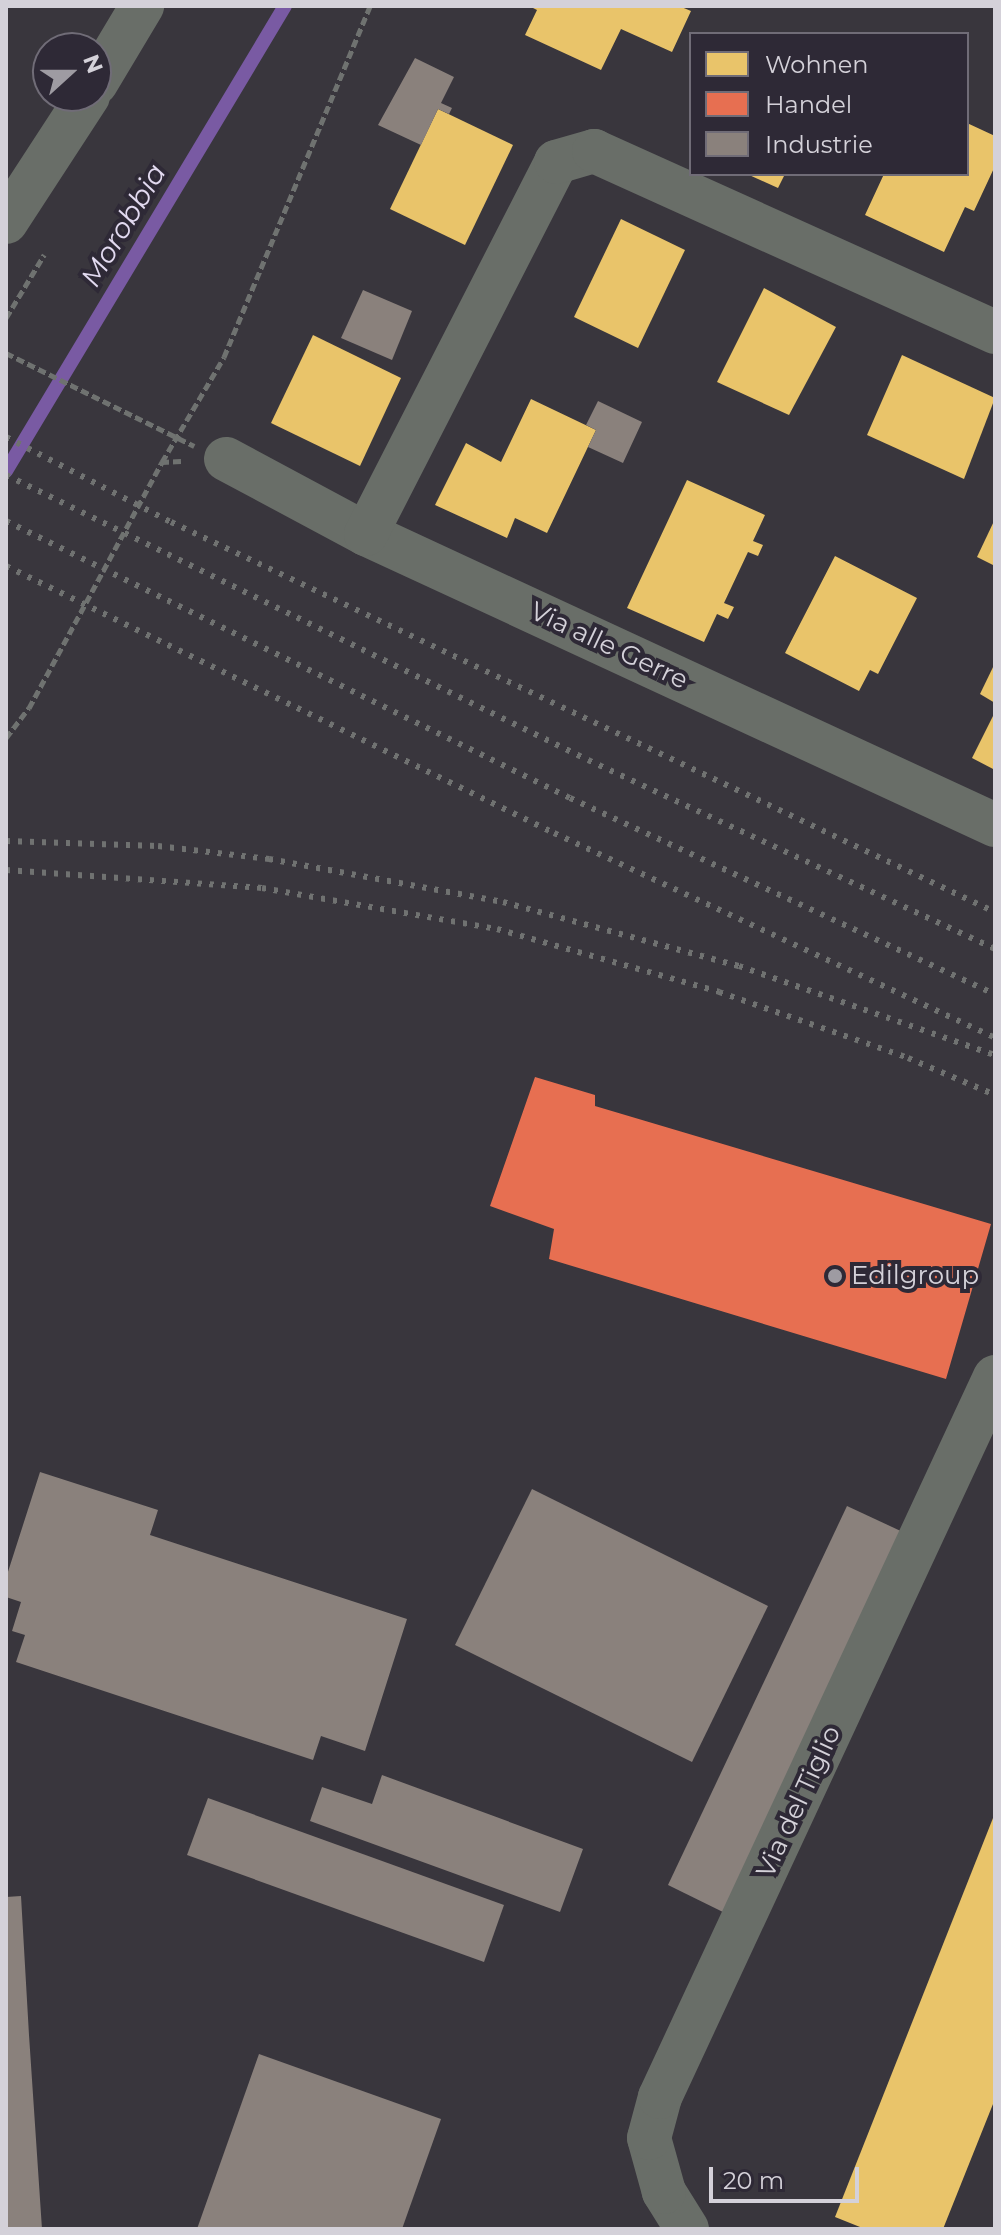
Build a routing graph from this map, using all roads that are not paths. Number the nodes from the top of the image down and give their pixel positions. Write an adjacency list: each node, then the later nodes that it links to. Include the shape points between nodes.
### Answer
1 (142, 6): 2 (street)
2 (112, 56)
3 (78, 112): 4 (street)
4 (6, 222)
5 (995, 332): 7 (street, via 594,151 556,162)
6 (210, 452): 7 (street, Via alle Gerre)
7 (366, 534): 8 (street, Via alle Gerre)
8 (995, 825)
9 (995, 1377): 10 (street, Via del Tiglio, via 660,2097 649,2138 664,2192)
10 (687, 2229)

